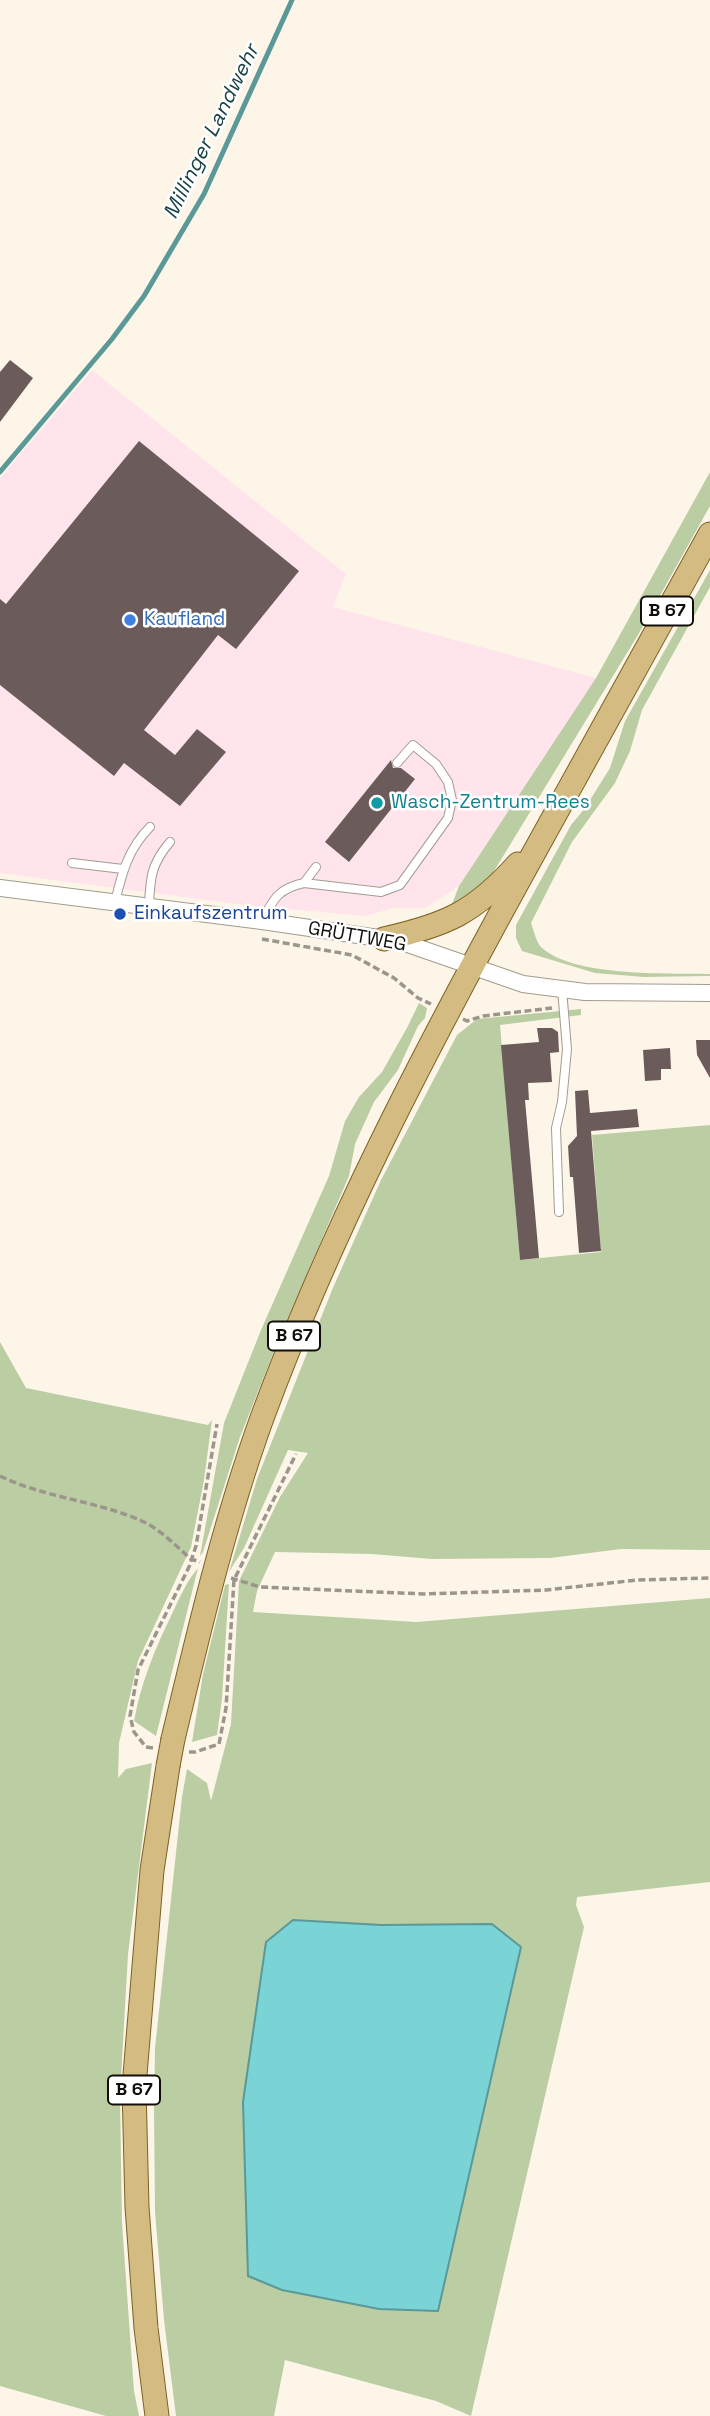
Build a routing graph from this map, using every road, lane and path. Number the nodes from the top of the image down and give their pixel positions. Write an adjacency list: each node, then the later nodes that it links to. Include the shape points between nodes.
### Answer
1 (710, 534): 4 (main road, B 67)
2 (397, 763): 9 (lane, via 413,745 436,764 448,782 452,800 449,818 400,886 381,892)
3 (150, 827): 8 (lane)
4 (543, 836): 14 (main road, B 67, via 502,882 467,911 440,925); 15 (main road, B 67)
5 (170, 842): 12 (lane, via 158,856 150,878)
6 (72, 863): 8 (lane)
7 (316, 867): 9 (lane)
8 (123, 869): 11 (lane)
9 (304, 883): 13 (lane, via 277,894)
10 (0, 888): 11 (street, GRÜTTWEG)
11 (115, 902): 12 (street, GRÜTTWEG)
12 (149, 907): 13 (street, GRÜTTWEG)
13 (262, 921): 14 (street, GRÜTTWEG)
14 (384, 939): 15 (street, GRÜTTWEG)
15 (471, 967): 16 (street, GRÜTTWEG, via 523,984); 20 (main road, B 67, via 385,1135 310,1297 262,1419)
16 (562, 989): 17 (street, GRÜTTWEG); 18 (lane, via 567,1049 556,1128)
17 (710, 993)
18 (559, 1212)
19 (0, 1476): 20 (path, via 146,1523 191,1559)
20 (214, 1568): 21 (path, via 260,1587 424,1594); 22 (main road, B 67, bridge, via 173,1739 152,1870 134,2087 137,2207)
21 (710, 1578)
22 (157, 2416)

